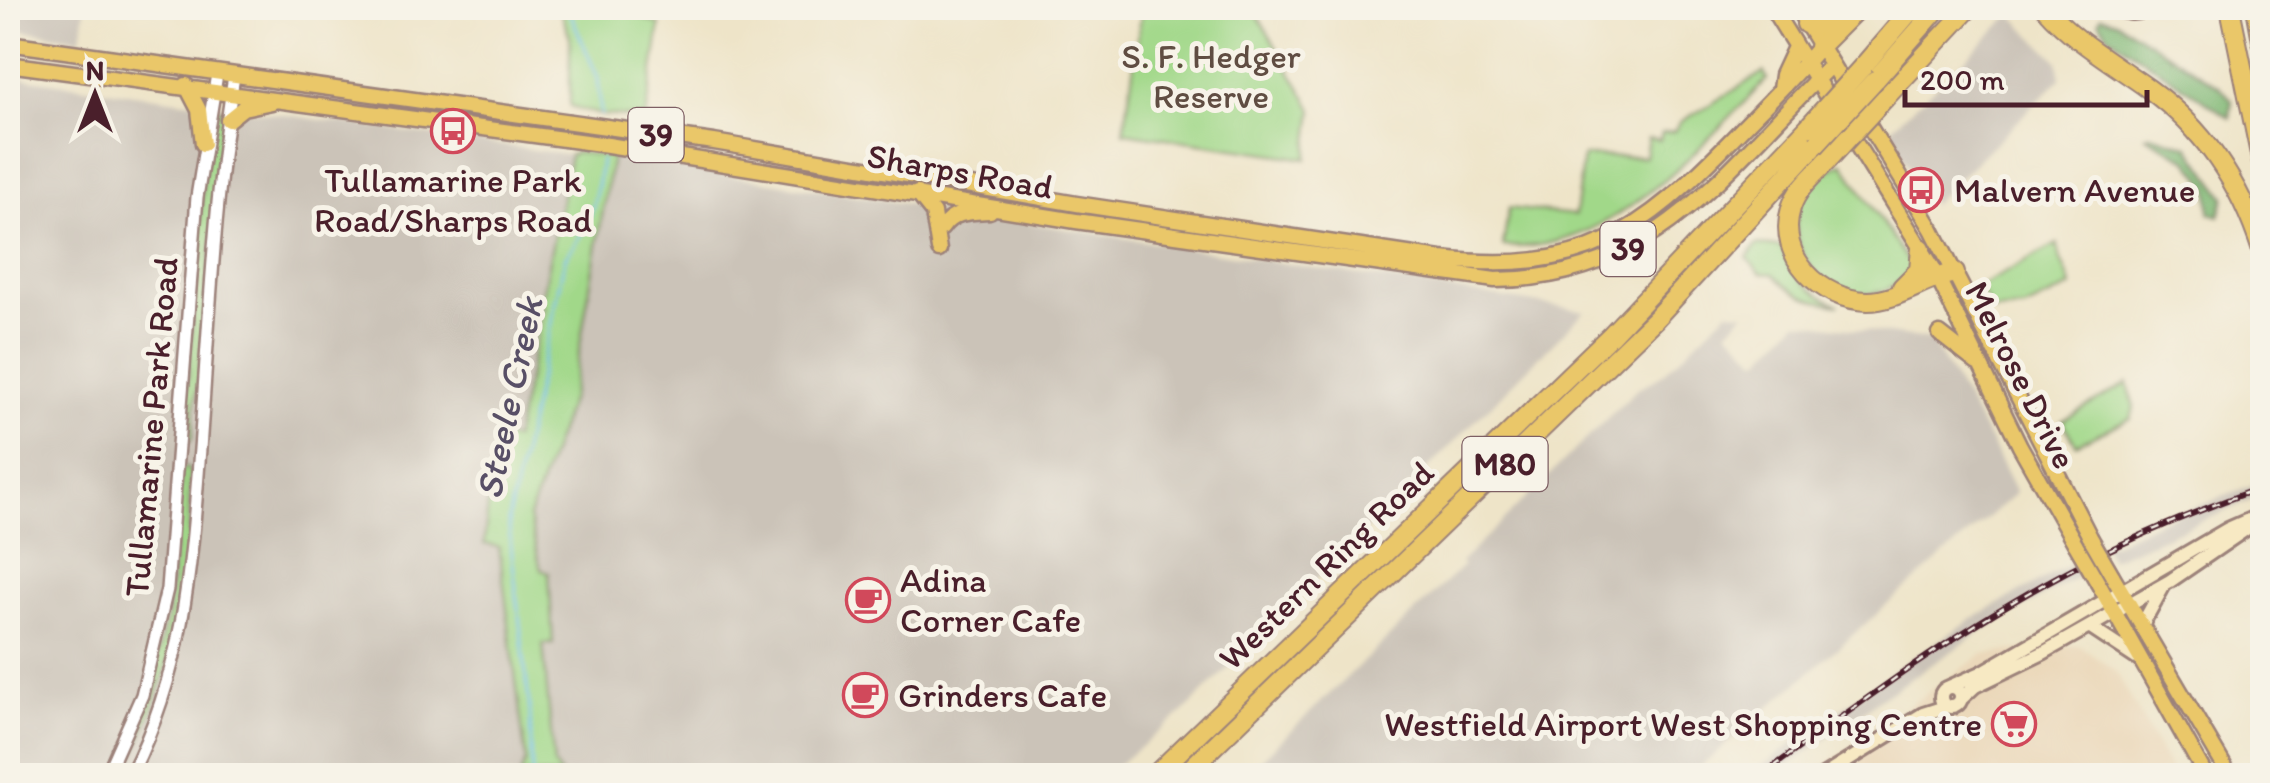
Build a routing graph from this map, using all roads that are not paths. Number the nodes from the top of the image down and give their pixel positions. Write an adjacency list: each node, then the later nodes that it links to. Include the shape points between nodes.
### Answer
1 (1772, 8): 16 (main road, Melrose Drive)
2 (1858, 8): 13 (highway)
3 (1938, 8): 24 (highway, Western Ring Road / M80)
4 (1954, 8): 24 (highway)
5 (1969, 8): 24 (highway)
6 (2045, 8): 49 (highway, via 2205,140 2244,200)
7 (2114, 8): 8 (highway)
8 (2156, 8)
9 (2230, 8): 39 (highway)
10 (2256, 8): 14 (highway)
11 (1911, 9): 24 (highway, Western Ring Road / M80)
12 (1801, 16): 13 (highway); 17 (main road, Melrose Drive)
13 (1836, 30): 17 (highway)
14 (2262, 40)
15 (8, 44): 21 (main road, Sharps Road / 39)
16 (1795, 47): 18 (main road, Melrose Drive); 26 (main road, 39)
17 (1819, 47): 18 (main road, Sharps Road); 20 (main road, Melrose Drive)
18 (1804, 63): 23 (main road, Melrose Drive); 26 (main road, Sharps Road)
19 (8, 64): 25 (main road, Sharps Road / 39)
20 (1830, 66): 23 (main road, Sharps Road / 39); 50 (main road, Melrose Drive, via 1922,212)
21 (217, 74): 22 (main road, Sharps Road / 39); 27 (street, Tullamarine Park Road)
22 (234, 76): 28 (street, Tullamarine Park Road); 32 (main road, Sharps Road / 39)
23 (1816, 81): 30 (main road, Sharps Road / 39); 31 (main road, Melrose Drive)
24 (1876, 82): 37 (highway, Western Ring Road / M80, bridge); 37 (highway, bridge)
25 (186, 86): 27 (main road, Sharps Road / 39); 36 (main road)
26 (1780, 89): 45 (main road, Sharps Road / 39, via 1680,192)
27 (213, 90): 28 (main road, Sharps Road / 39); 36 (street, Tullamarine Park Road)
28 (231, 92): 29 (main road, Sharps Road / 39); 33 (street, Tullamarine Park Road)
29 (282, 99): 33 (main road, via 243,108); 34 (main road, Sharps Road / 39)
30 (1792, 104): 31 (main road); 46 (main road, Sharps Road / 39, via 1693,205)
31 (1832, 108): 47 (main road, Melrose Drive)
32 (512, 112): 34 (main road); 35 (main road, Sharps Road / 39)
33 (228, 120): 67 (street, Tullamarine Park Road, via 188,596 162,701)
34 (543, 135): 38 (main road, Sharps Road / 39)
35 (714, 142): 38 (main road); 41 (main road, Sharps Road / 39)
36 (203, 144): 66 (street, Tullamarine Park Road, via 168,589 142,696)
37 (1819, 145): 51 (highway, via 1791,206 1789,238 1797,260 1833,294 1871,301); 68 (highway, Western Ring Road / M80); 69 (highway, Western Ring Road / M80, via 1615,359)
38 (712, 160): 40 (main road, Sharps Road / 39)
39 (2262, 164)
40 (917, 194): 42 (main road, Sharps Road / 39); 48 (main road, via 934,213)
41 (1039, 197): 43 (main road); 45 (main road, Sharps Road / 39, via 1482,264 1554,257)
42 (1025, 212): 43 (main road, Sharps Road / 39); 44 (main road, via 972,212)
43 (1076, 221): 46 (main road, Sharps Road / 39, via 1495,280 1557,274)
44 (942, 228)
45 (1629, 230): 46 (main road)
46 (1636, 246)
47 (1921, 248): 50 (main road, Melrose Drive); 51 (highway, via 1918,270)
48 (939, 250)
49 (2262, 251)
50 (1946, 275): 51 (highway); 53 (main road, Melrose Drive); 55 (main road, Melrose Drive, bridge, via 2090,537)
51 (1895, 295)
52 (1940, 334): 53 (main road)
53 (1982, 366): 55 (main road, Melrose Drive, bridge, via 2076,545)
54 (2262, 516): 56 (main road); 57 (main road, via 2228,529)
55 (2105, 579): 57 (main road, Melrose Drive); 58 (main road, Melrose Drive)
56 (2166, 583): 57 (main road); 59 (main road)
57 (2126, 598): 58 (main road); 59 (main road, Melrose Drive)
58 (2111, 606): 60 (main road); 61 (main road, Melrose Drive); 62 (main road)
59 (2142, 625): 72 (main road, Melrose Drive)
60 (2089, 627): 61 (main road); 63 (main road)
61 (2142, 662): 71 (main road, Melrose Drive)
62 (1946, 688): 63 (main road, via 1958,689); 64 (main road, via 1941,699); 65 (main road)
63 (1962, 698): 64 (main road)
64 (1948, 706): 65 (main road)
65 (1923, 714): 70 (main road)
66 (106, 776)
67 (130, 776)
68 (1151, 776)
69 (1183, 776)
70 (1823, 776)
71 (2206, 776)
72 (2230, 776)

